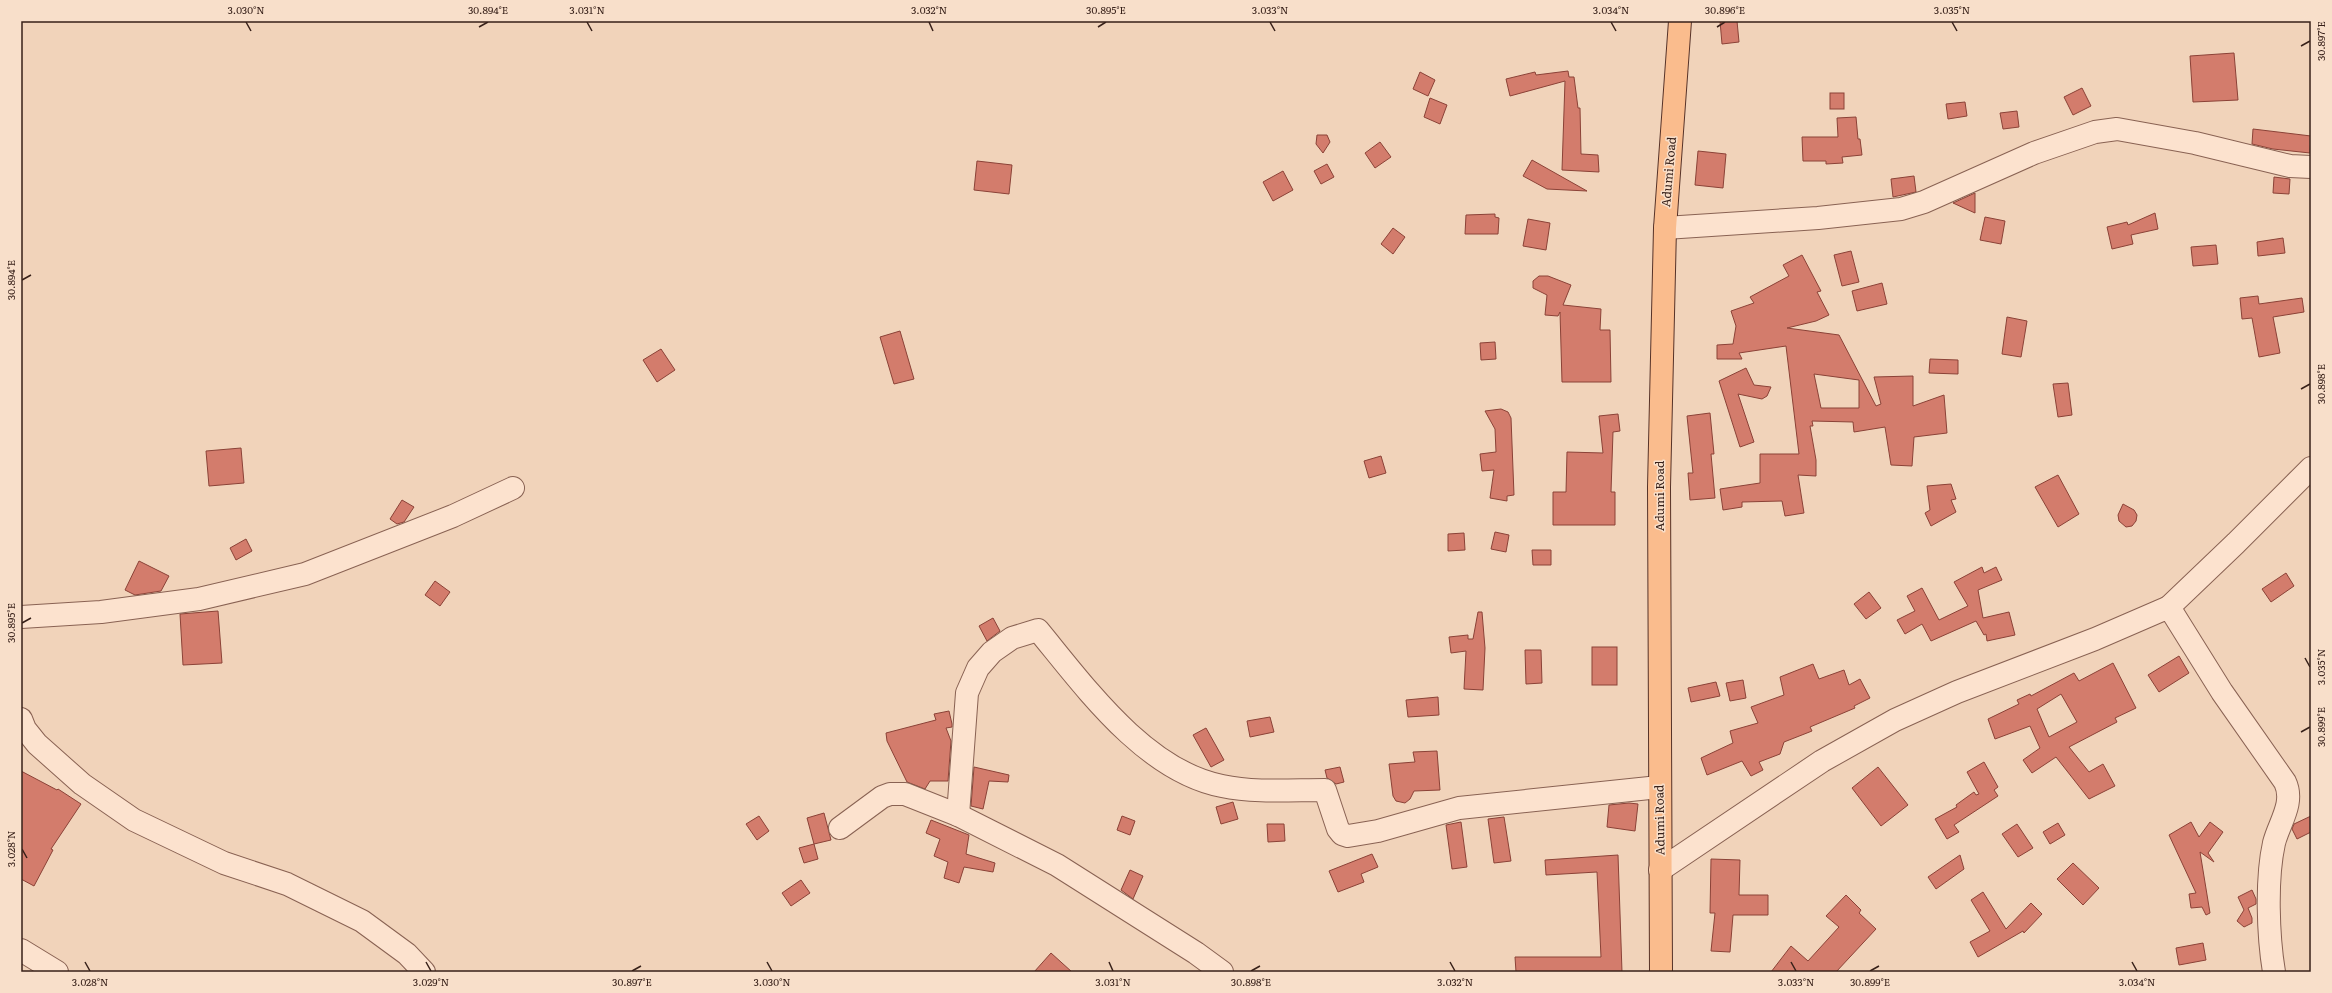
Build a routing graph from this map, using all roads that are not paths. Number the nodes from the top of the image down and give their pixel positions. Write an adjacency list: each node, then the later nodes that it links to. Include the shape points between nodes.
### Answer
1 (1680, 21): 3 (main road, Adumi Road)
2 (2311, 167): 3 (street, via 2290,166 2195,143 2117,129 2095,132 2034,153 1924,202 1901,209)
3 (1665, 228): 9 (main road, Adumi Road, via 1659,487)
4 (2311, 468): 6 (street)
5 (513, 488): 7 (street, via 453,516 305,574 199,599 101,612)
6 (2169, 607): 12 (street, via 2095,639 1957,692 1895,720 1822,761); 18 (street, via 2222,692 2285,782 2289,792 2271,861 2269,942)
7 (21, 618)
8 (21, 719): 15 (street, via 25,729 42,749 82,784 134,820 224,863 287,884 362,921 406,954)
9 (1659, 788): 10 (street, via 1459,808 1378,831 1348,836 1338,829 1325,790 1222,786 1196,778 1169,764 1118,724 1038,630 1012,638 992,652 975,674 967,693); 12 (main road, Adumi Road)
10 (958, 815): 11 (street, via 905,794 890,794); 16 (street, via 1057,865)
11 (840, 828)
12 (1660, 870): 17 (main road, Adumi Road)
13 (21, 950): 14 (street)
14 (57, 972)
15 (424, 972)
16 (1222, 972)
17 (1661, 972)
18 (2274, 972)

